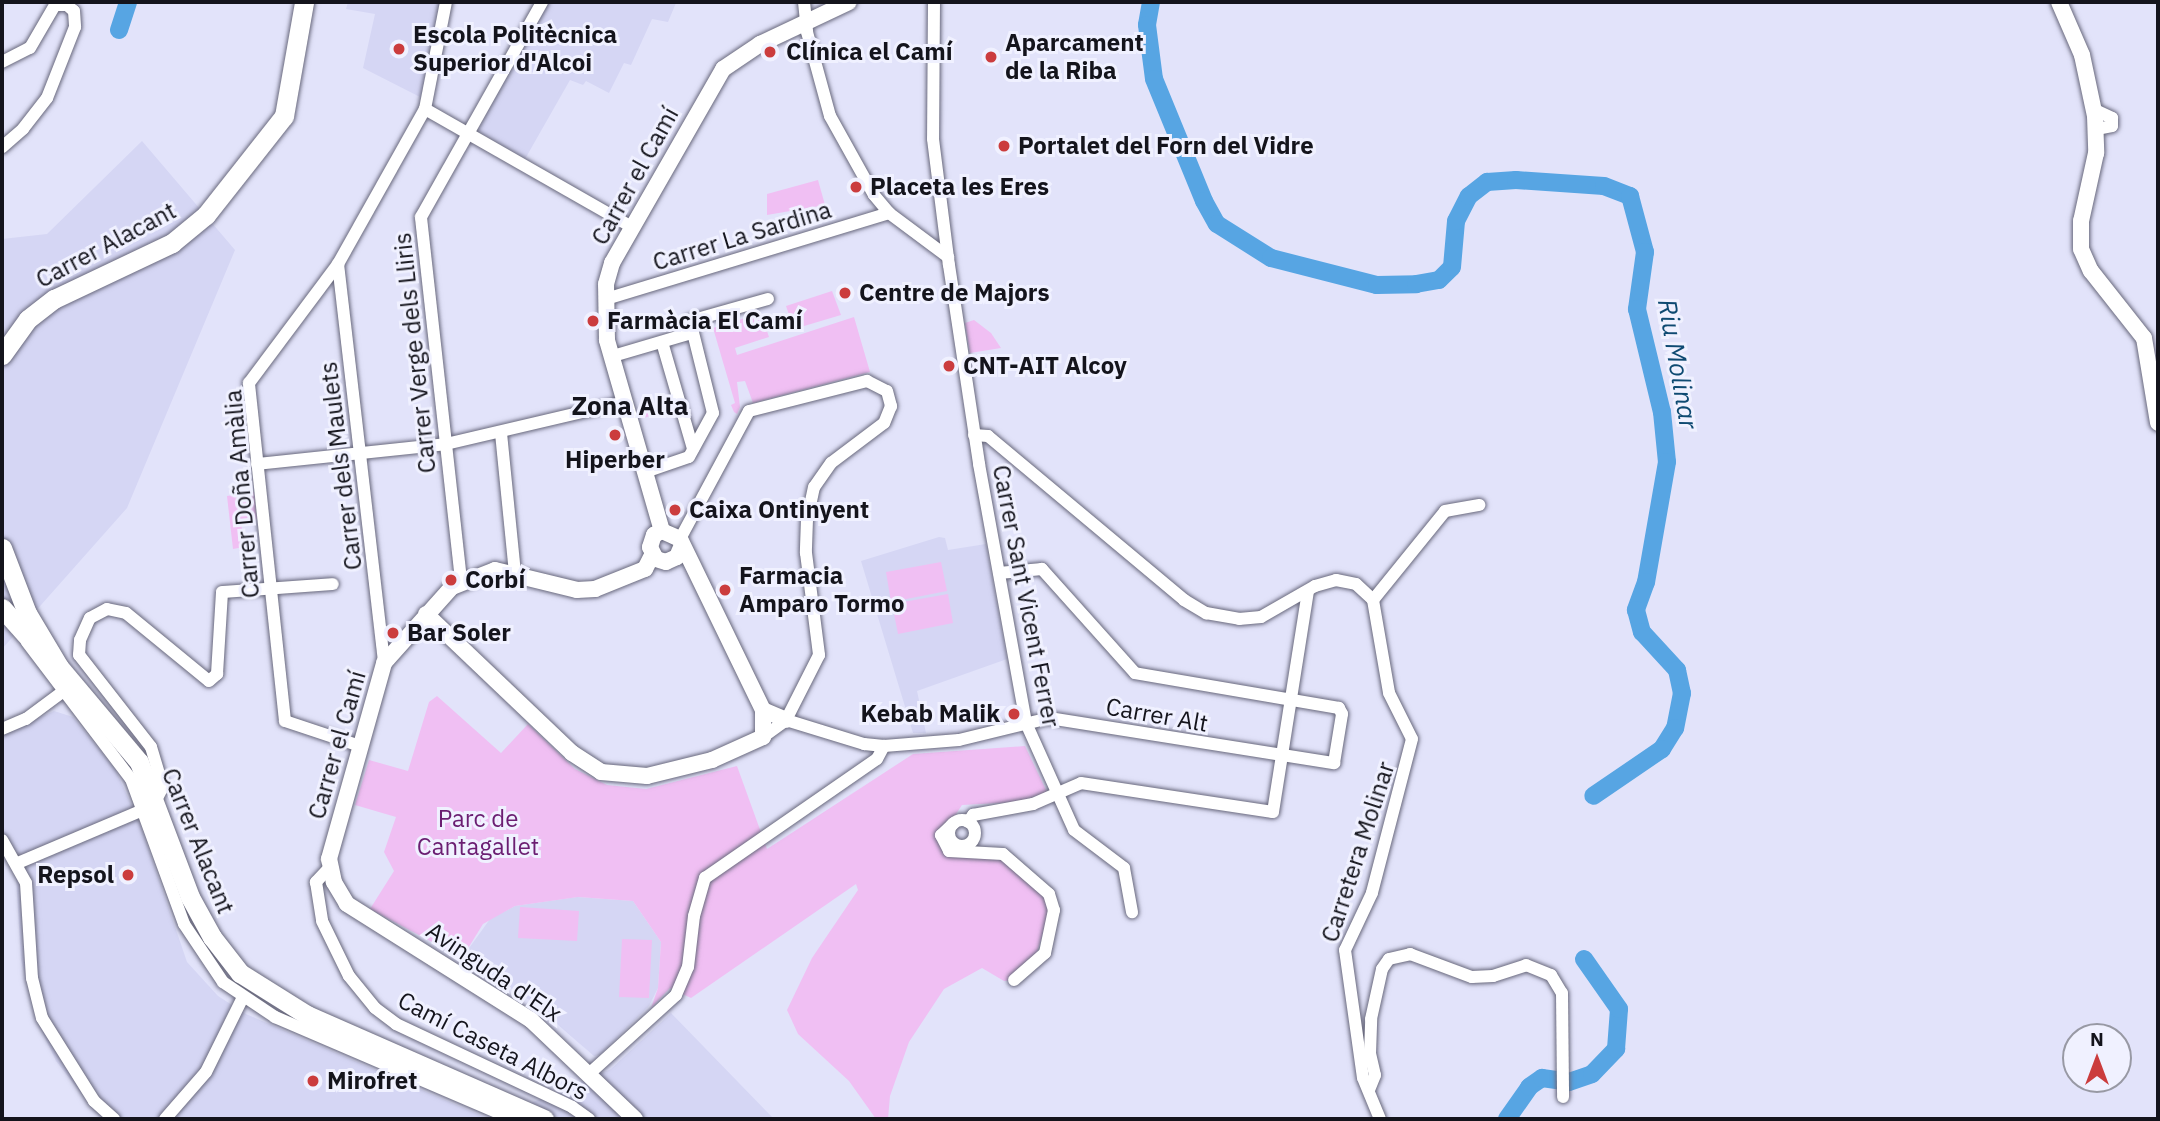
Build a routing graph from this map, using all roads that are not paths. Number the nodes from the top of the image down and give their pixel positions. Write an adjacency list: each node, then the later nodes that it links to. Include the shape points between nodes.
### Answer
1 (304, 2): 21 (main road, Carrer Alacant, via 284,116 206,215 172,243 54,299 28,319)
2 (446, 2): 10 (street, Carrer Doña Amàlia)
3 (542, 2): 11 (street, Carrer Verge dels Lliris)
4 (804, 2): 8 (street)
5 (849, 2): 8 (street, Carrer el Camí)
6 (934, 2): 15 (street, Carrer Sant Vicent Ferrer, via 933,139)
7 (2059, 2): 24 (street, via 2082,55 2095,110 2081,249 2091,271 2144,338)
8 (806, 24): 13 (street, via 830,116); 14 (street, Carrer el Camí, via 750,49 723,69)
9 (2, 62): 12 (street, via 30,48 55,5 74,10 75,27 47,98)
10 (425, 109): 11 (street); 16 (street, Carrer Doña Amàlia)
11 (468, 134): 14 (street); 27 (street, Carrer Verge dels Lliris, via 421,217)
12 (2, 147)
13 (889, 213): 15 (street); 17 (street, Carrer La Sardina)
14 (632, 227): 17 (street, Carrer el Camí, via 612,263)
15 (948, 257): 26 (street, Carrer Sant Vicent Ferrer)
16 (338, 264): 29 (street, Carrer dels Maulets); 30 (street, Carrer Doña Amàlia, via 249,383)
17 (606, 299): 22 (street, Carrer el Camí)
18 (768, 299): 19 (street, via 694,318 689,325)
19 (691, 333): 20 (street); 28 (street, via 714,406)
20 (662, 342): 22 (street); 28 (street)
21 (4, 347)
22 (613, 356): 23 (street, Carrer el Camí)
23 (625, 402): 25 (street); 31 (street, Carrer el Camí)
24 (2158, 423)
25 (500, 433): 27 (street); 38 (street)
26 (974, 435): 37 (street, Carrer Sant Vicent Ferrer); 42 (street, via 988,436 1198,609 1250,619 1272,614)
27 (446, 444): 29 (street); 39 (street, Carrer Verge dels Lliris)
28 (693, 449): 31 (street, via 683,461)
29 (361, 453): 30 (street); 47 (street, Carrer dels Maulets)
30 (257, 464): 41 (street, Carrer Doña Amàlia)
31 (645, 472): 33 (street, Carrer el Camí)
32 (1479, 505): 44 (street, via 1445,511)
33 (662, 531): 34 (street); 36 (street, via 651,540)
34 (681, 542): 36 (street, via 671,561); 51 (street); 52 (street, via 749,411 867,381 887,391 891,406 884,423 831,463 814,486 806,553 819,655)
35 (3, 553): 43 (main road, Carrer Alacant)
36 (652, 555): 38 (street, via 641,572 596,589 577,590)
37 (999, 573): 50 (street, via 1042,569 1135,673); 53 (street, Carrer Sant Vicent Ferrer)
38 (515, 574): 39 (street, via 487,571)
39 (461, 580): 46 (street, Carrer el Camí)
40 (333, 584): 41 (street)
41 (271, 587): 56 (street, Carrer Doña Amàlia, via 285,721); 60 (street, via 221,593 217,674 209,681 126,613 103,610 85,626 79,655 151,747 163,787)
42 (1308, 592): 44 (street, via 1343,580 1362,588); 50 (street)
43 (20, 599): 45 (main road); 48 (main road, Carrer Alacant)
44 (1373, 600): 71 (street, Carretera Molinar, via 1389,693 1412,739 1372,893 1345,950 1345,974)
45 (6, 612): 48 (main road); 49 (street, Carrer Alacant)
46 (426, 614): 47 (street, Carrer el Camí); 55 (street, via 572,753 601,772 625,777 660,774 712,760)
47 (384, 663): 56 (street, Carrer el Camí)
48 (59, 667): 60 (main road, Carrer Alacant, via 128,747)
49 (61, 692): 54 (street, via 26,719); 60 (street, Carrer Alacant, via 114,753)
50 (1291, 700): 58 (street); 58 (street, Carrer Alt, via 1339,708 1342,714 1332,765)
51 (762, 710): 52 (street); 55 (street)
52 (786, 720): 55 (street); 57 (street, Carrer Alt)
53 (1027, 723): 57 (street, Carrer Alt, via 959,740); 58 (street, Carrer Alt, via 1049,718); 59 (street, Carrer Sant Vicent Ferrer)
54 (2, 729)
55 (763, 737)
56 (360, 746): 65 (street, Carrer el Camí, via 331,845)
57 (884, 746): 69 (street, via 877,759 705,878 685,977 676,995)
58 (1281, 758): 59 (street, via 1273,811 1081,783)
59 (1057, 794): 62 (street, via 1032,804 973,815); 66 (street, Carrer Sant Vicent Ferrer, via 1074,830 1124,867)
60 (150, 805): 64 (street); 68 (street, Carrer Alacant, via 191,938 214,971); 76 (main road, Carrer Alacant, via 201,918 246,979 307,1015)
61 (954, 822): 62 (street); 62 (street, via 949,837 962,846 975,835); 67 (street, via 941,835 949,851 1003,854 1049,894 1054,910 1045,953)
62 (968, 822)
63 (2, 840): 64 (street)
64 (18, 863): 73 (street, via 28,893 32,978 43,1018 94,1101)
65 (330, 867): 69 (street, Avinguda d'Elx, via 347,904 499,996); 77 (street, Camí Caseta Albors, via 316,882 322,921 349,976 375,1008 396,1024)
66 (1132, 912)
67 (1014, 980)
68 (242, 999): 72 (street, Carrer Alacant); 74 (street, via 206,1072)
69 (590, 1073): 78 (street, Avinguda d'Elx)
70 (1562, 1087): 71 (street, via 1562,993 1551,975 1525,965 1493,976 1472,977 1410,954 1389,959 1382,969 1371,1019 1375,1075)
71 (1369, 1090): 79 (street, Carretera Molinar)
72 (498, 1116): 75 (street, Carrer Alacant)
73 (114, 1119)
74 (165, 1119)
75 (513, 1119)
76 (544, 1119)
77 (589, 1119)
78 (635, 1119)
79 (1380, 1119)

